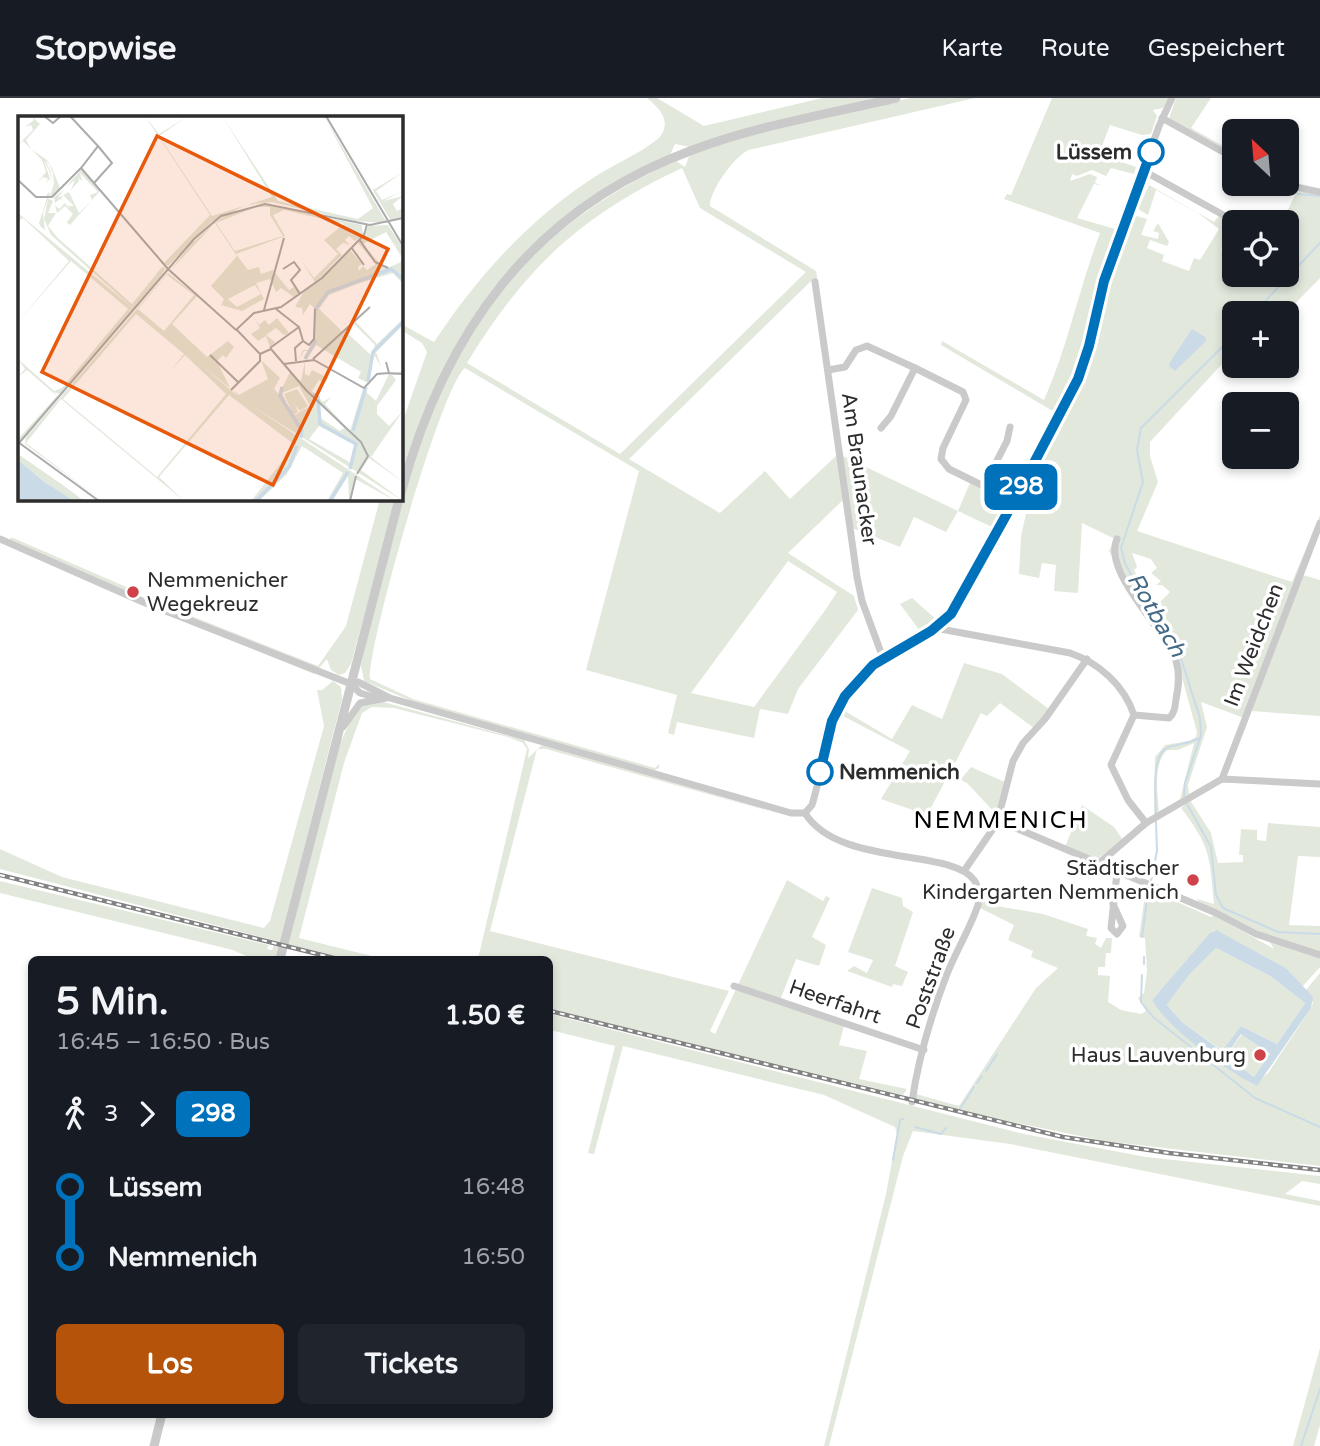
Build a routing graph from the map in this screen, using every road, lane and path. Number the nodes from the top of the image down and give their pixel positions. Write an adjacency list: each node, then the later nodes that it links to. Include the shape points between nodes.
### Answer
1 (896, 98): 15 (street, via 692,150 618,185 560,225 508,275 460,342 428,406)
2 (1172, 98): 3 (street)
3 (1162, 118): 4 (street); 5 (street)
4 (1222, 151)
5 (1144, 172): 8 (street); 17 (street, via 1104,281 1078,379)
6 (1299, 187): 7 (street)
7 (1320, 191)
8 (1222, 214)
9 (815, 282): 11 (street, Am Braunacker)
10 (915, 368): 11 (street, via 867,346 856,350 845,367); 13 (street); 14 (street, via 965,396 941,460 950,470)
11 (828, 370): 22 (street, Am Braunacker, via 857,577)
12 (1010, 427): 14 (street)
13 (881, 428)
14 (984, 486): 17 (street)
15 (402, 490)
16 (399, 500): 24 (street)
17 (1014, 501): 21 (street, via 961,600)
18 (1320, 523): 29 (street, Im Weidchen)
19 (1117, 539): 27 (street, via 1114,556 1174,654 1180,683 1169,718)
20 (2, 540): 24 (street, via 143,602)
21 (935, 628): 22 (street); 23 (street)
22 (883, 658): 31 (street, via 858,680 838,710 812,805)
23 (1087, 659): 27 (street, via 1110,677); 33 (street, via 1013,761)
24 (351, 684): 25 (street, via 360,694); 26 (street, via 358,682); 28 (street)
25 (377, 698): 26 (street); 28 (street, via 354,707)
26 (390, 698): 31 (street, via 791,813)
27 (1134, 715): 32 (street, via 1111,765 1128,800)
28 (336, 741): 39 (street)
29 (1222, 779): 30 (street); 32 (street)
30 (1320, 784)
31 (805, 813): 35 (street, via 814,825 845,843)
32 (1153, 819): 34 (street)
33 (997, 823): 34 (street); 35 (street)
34 (1097, 865): 36 (street)
35 (964, 871): 41 (street, Poststraße, via 977,885 978,904 947,975)
36 (1116, 873): 37 (street); 38 (street, via 1256,934)
37 (1113, 904)
38 (1320, 955)
39 (281, 956)
40 (734, 986): 41 (street, Heerfahrt)
41 (924, 1050): 42 (street, Poststraße)
42 (912, 1102)
43 (161, 1418): 44 (street)
44 (154, 1446)

